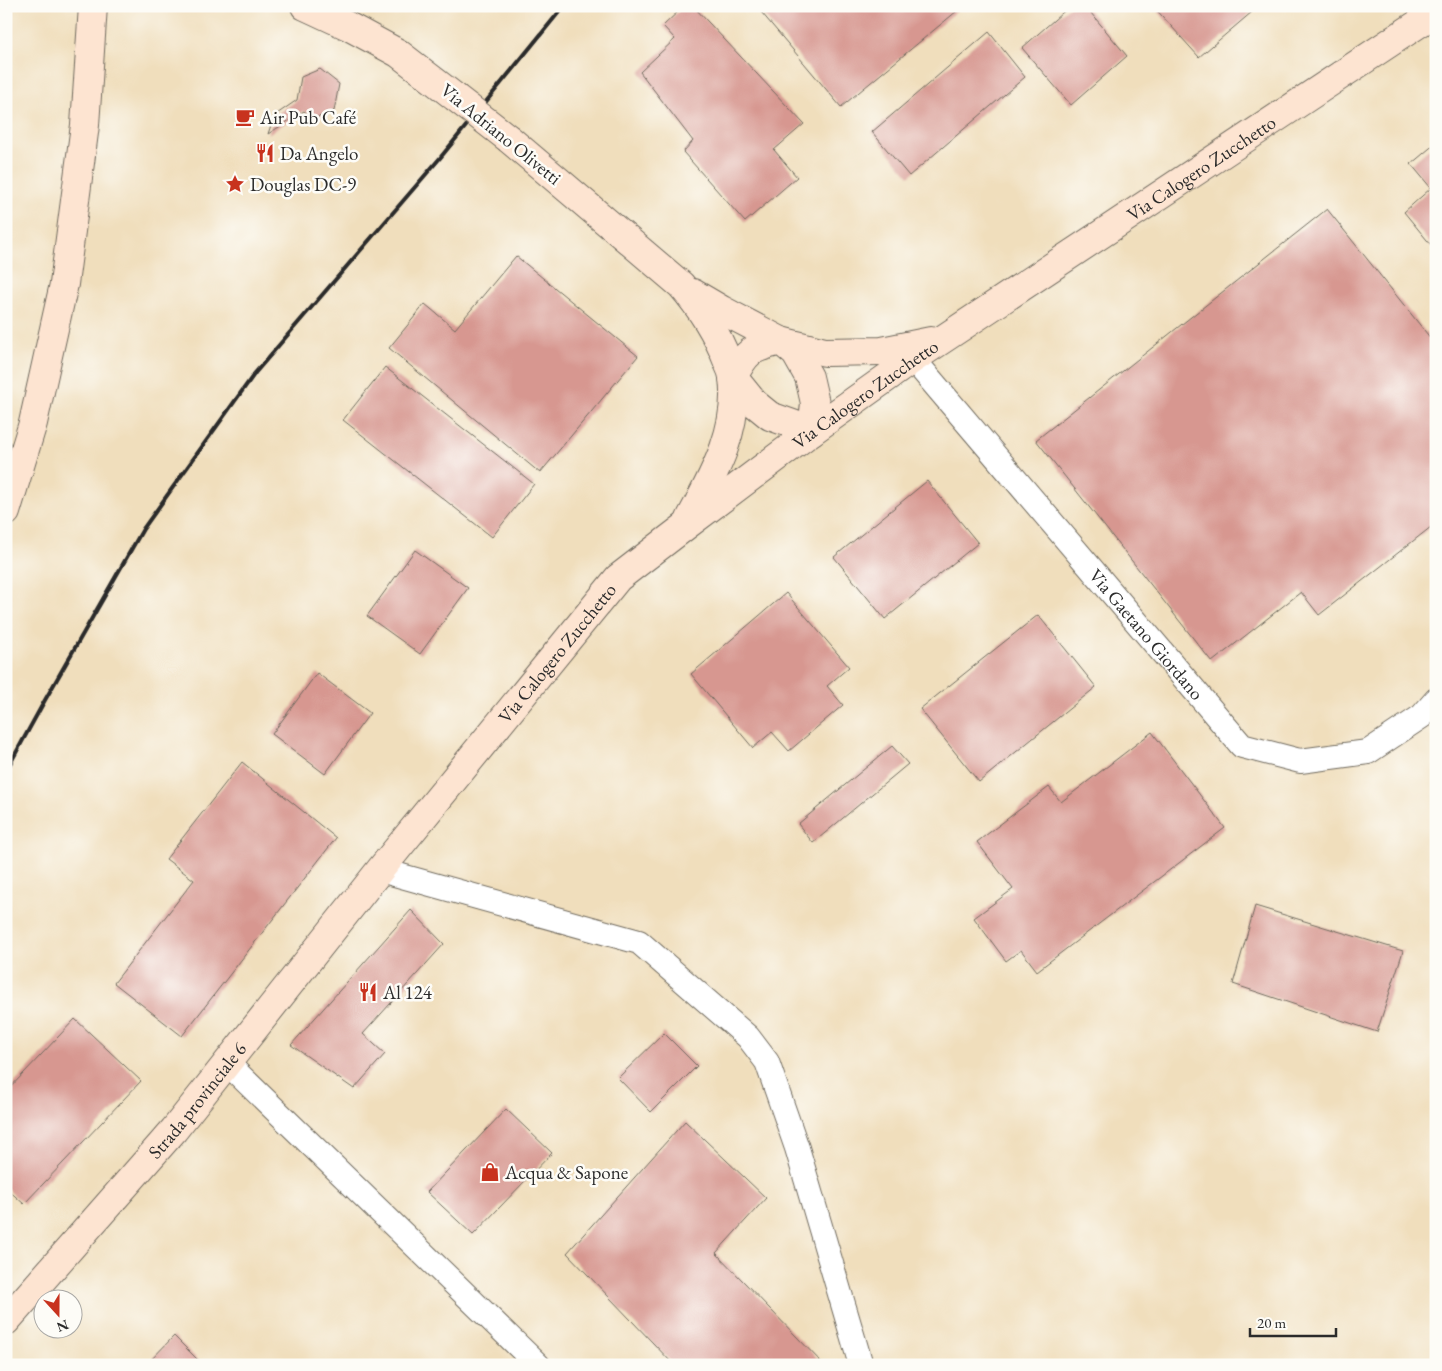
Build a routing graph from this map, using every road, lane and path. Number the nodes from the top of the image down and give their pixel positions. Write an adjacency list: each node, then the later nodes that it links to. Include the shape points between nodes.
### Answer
1 (92, 6): 10 (main road, via 85,125 64,284 33,423)
2 (305, 6): 4 (main road, Via Adriano Olivetti, bridge, via 398,53 509,139)
3 (1436, 12): 5 (main road, Via Calogero Zucchetto)
4 (681, 285): 6 (main road, Via Adriano Olivetti); 8 (main road, Via Adriano Olivetti, via 712,326)
5 (943, 339): 6 (main road, Via Adriano Olivetti, via 882,352 825,352); 7 (main road, Via Calogero Zucchetto)
6 (781, 341): 8 (main road, Via Adriano Olivetti, via 755,348 743,358); 9 (main road, Via Adriano Olivetti, via 796,354 809,377 814,403)
7 (913, 359): 9 (main road, Via Calogero Zucchetto); 12 (street, Via Gaetano Giordano, via 1242,746 1300,761 1368,752 1422,716)
8 (733, 377): 9 (main road, Via Adriano Olivetti, via 754,403 770,416); 11 (main road, Via Adriano Olivetti, via 734,406 726,443)
9 (812, 431): 11 (main road, Via Calogero Zucchetto)
10 (6, 512)
11 (687, 525): 13 (main road, Via Calogero Zucchetto, via 618,578)
12 (1436, 700)
13 (380, 870): 14 (main road, Strada provinciale 6); 17 (street, via 639,942 748,1037 766,1062 797,1148)
14 (227, 1063): 15 (main road, Strada provinciale 6, via 174,1130); 16 (street)
15 (6, 1321)
16 (538, 1365)
17 (861, 1365)

